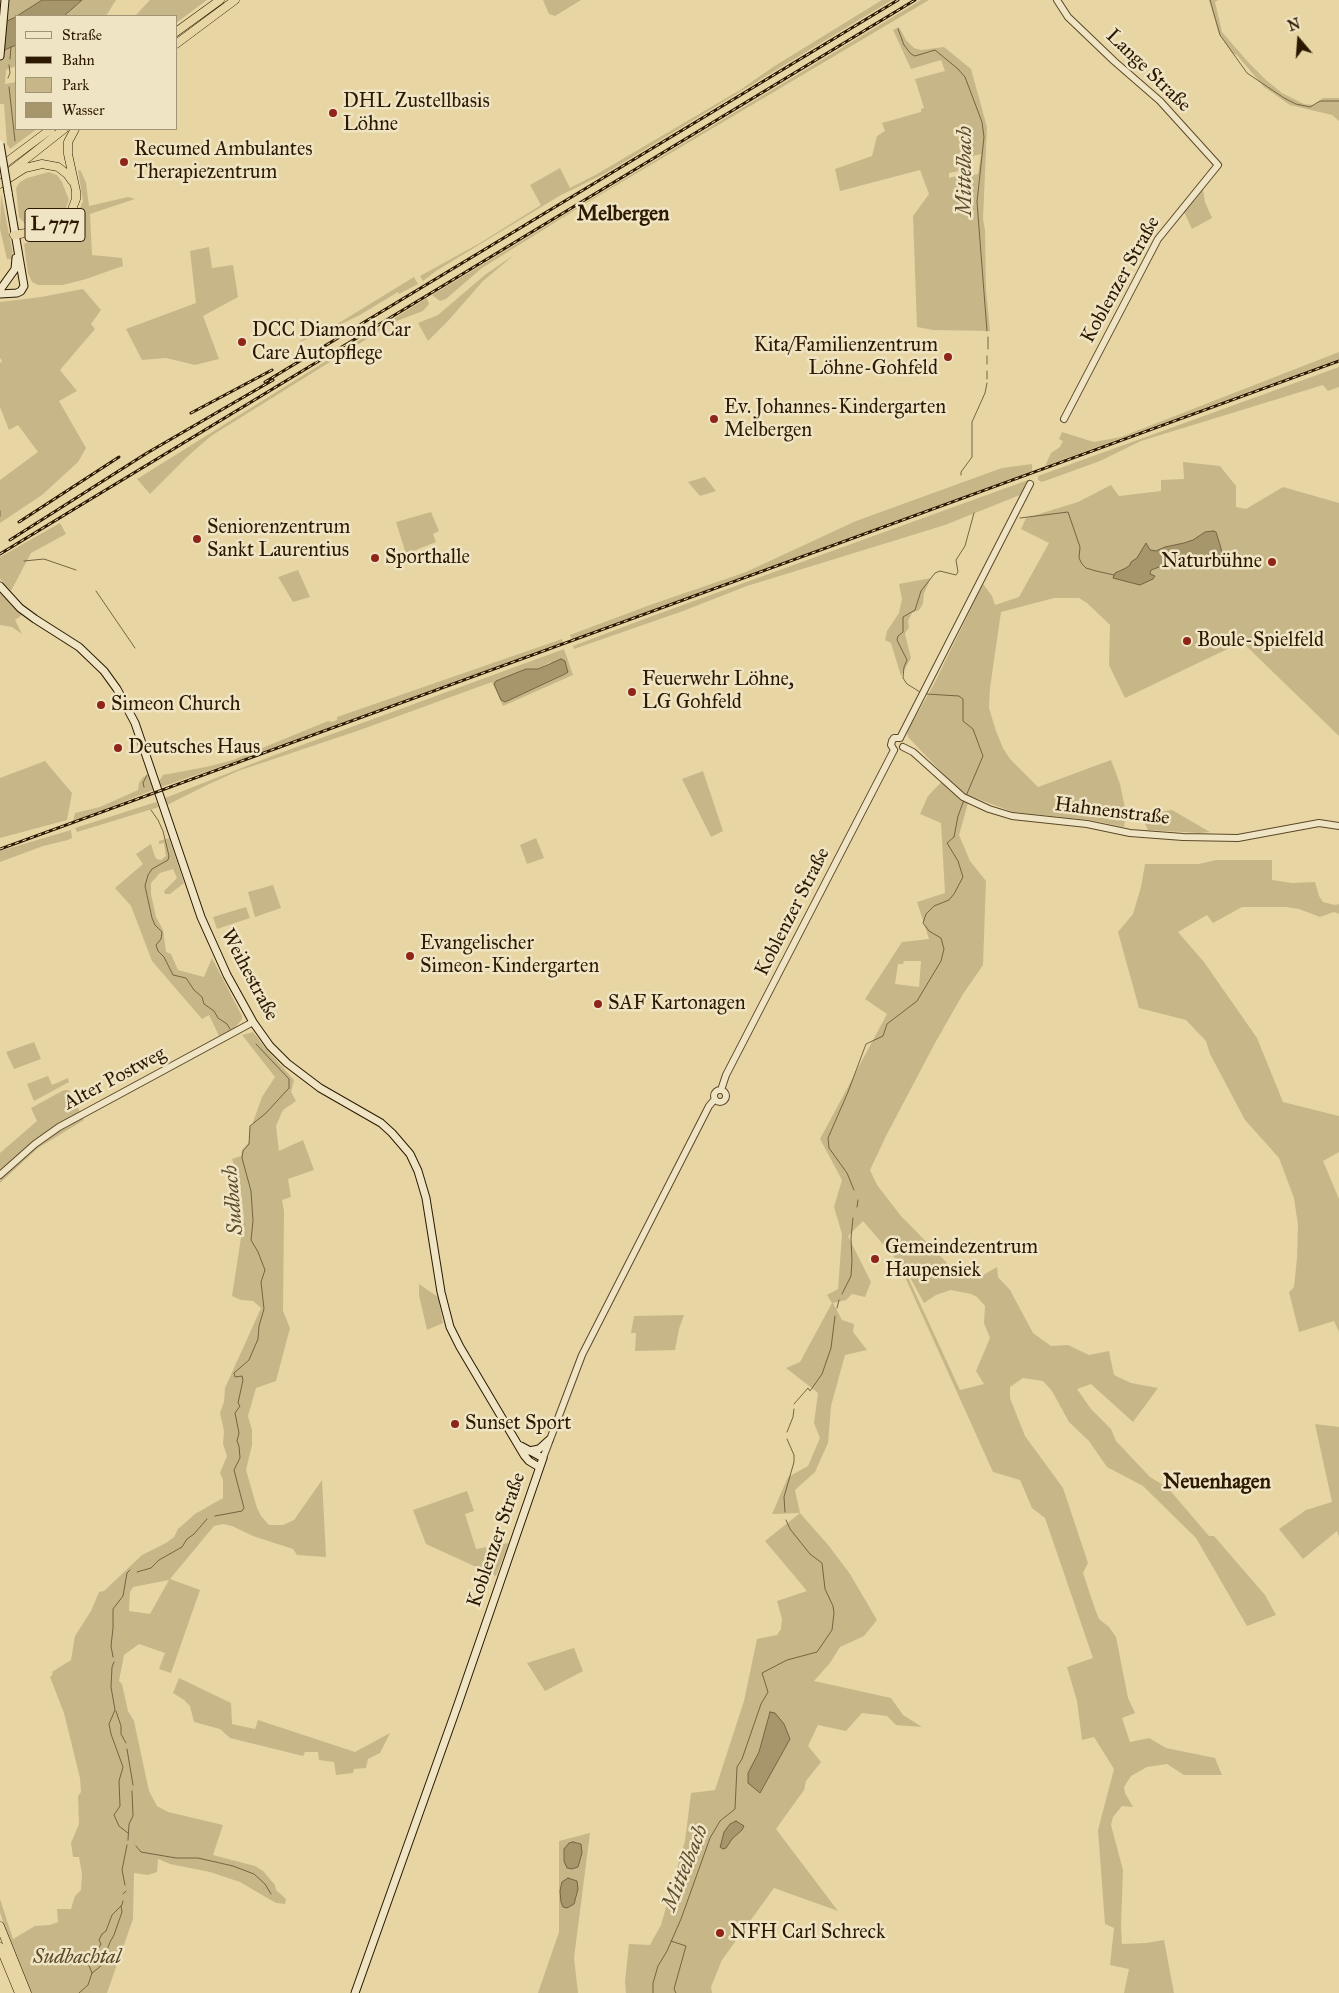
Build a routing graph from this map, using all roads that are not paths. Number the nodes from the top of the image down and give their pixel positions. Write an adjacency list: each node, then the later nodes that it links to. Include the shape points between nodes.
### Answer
1 (4, 0): 7 (main road)
2 (220, 0): 5 (highway)
3 (235, 0): 6 (highway)
4 (1058, 0): 13 (street, Lange Straße, via 1068,17 1160,101)
5 (178, 31)
6 (178, 43)
7 (0, 56)
8 (50, 130): 14 (highway)
9 (63, 130): 15 (highway)
10 (74, 130): 17 (highway, L 777, via 68,142 68,154)
11 (0, 139): 12 (main road)
12 (0, 144): 18 (main road, bridge)
13 (1218, 165): 25 (street, Koblenzer Straße, via 1158,239)
14 (0, 166)
15 (0, 180)
16 (0, 184): 17 (highway, via 25,168 42,164 58,167 67,174)
17 (76, 191): 18 (highway, L 777, via 74,206 56,225)
18 (14, 235): 19 (main road)
19 (16, 245): 20 (main road); 21 (main road, via 15,269)
20 (22, 279): 21 (main road, via 18,276); 23 (main road, via 24,286 21,291)
21 (8, 280): 22 (main road); 23 (main road, via 8,290)
22 (0, 290)
23 (12, 293): 24 (main road)
24 (0, 294)
25 (1064, 419)
26 (1030, 484): 28 (street)
27 (0, 586): 32 (main road, Weihestraße, via 34,619 79,647 118,689 135,723 201,917 230,983)
28 (900, 738): 29 (street); 30 (street, via 892,741)
29 (903, 747): 30 (street); 31 (street, Hahnenstraße, via 965,798 1012,816 1157,836 1238,838 1319,824)
30 (894, 750): 34 (street, Koblenzer Straße, via 721,1090 715,1092 716,1100 709,1106 585,1350)
31 (1339, 826)
32 (253, 1022): 33 (street, Alter Postweg, via 59,1127); 35 (main road, Weihestraße, via 286,1063 320,1088 381,1123 410,1154 426,1198 450,1327)
33 (0, 1175)
34 (549, 1440): 36 (main road, via 539,1449); 37 (street, Koblenzer Straße)
35 (518, 1444): 36 (main road, Weihestraße); 38 (main road, Weihestraße, via 529,1461)
36 (529, 1451): 37 (main road, Weihestraße)
37 (543, 1458): 38 (main road, Koblenzer Straße)
38 (539, 1467): 43 (main road, Koblenzer Straße)
39 (0, 1926): 42 (highway)
40 (0, 1947): 41 (highway)
41 (19, 1993)
42 (27, 1993)
43 (355, 1993)

